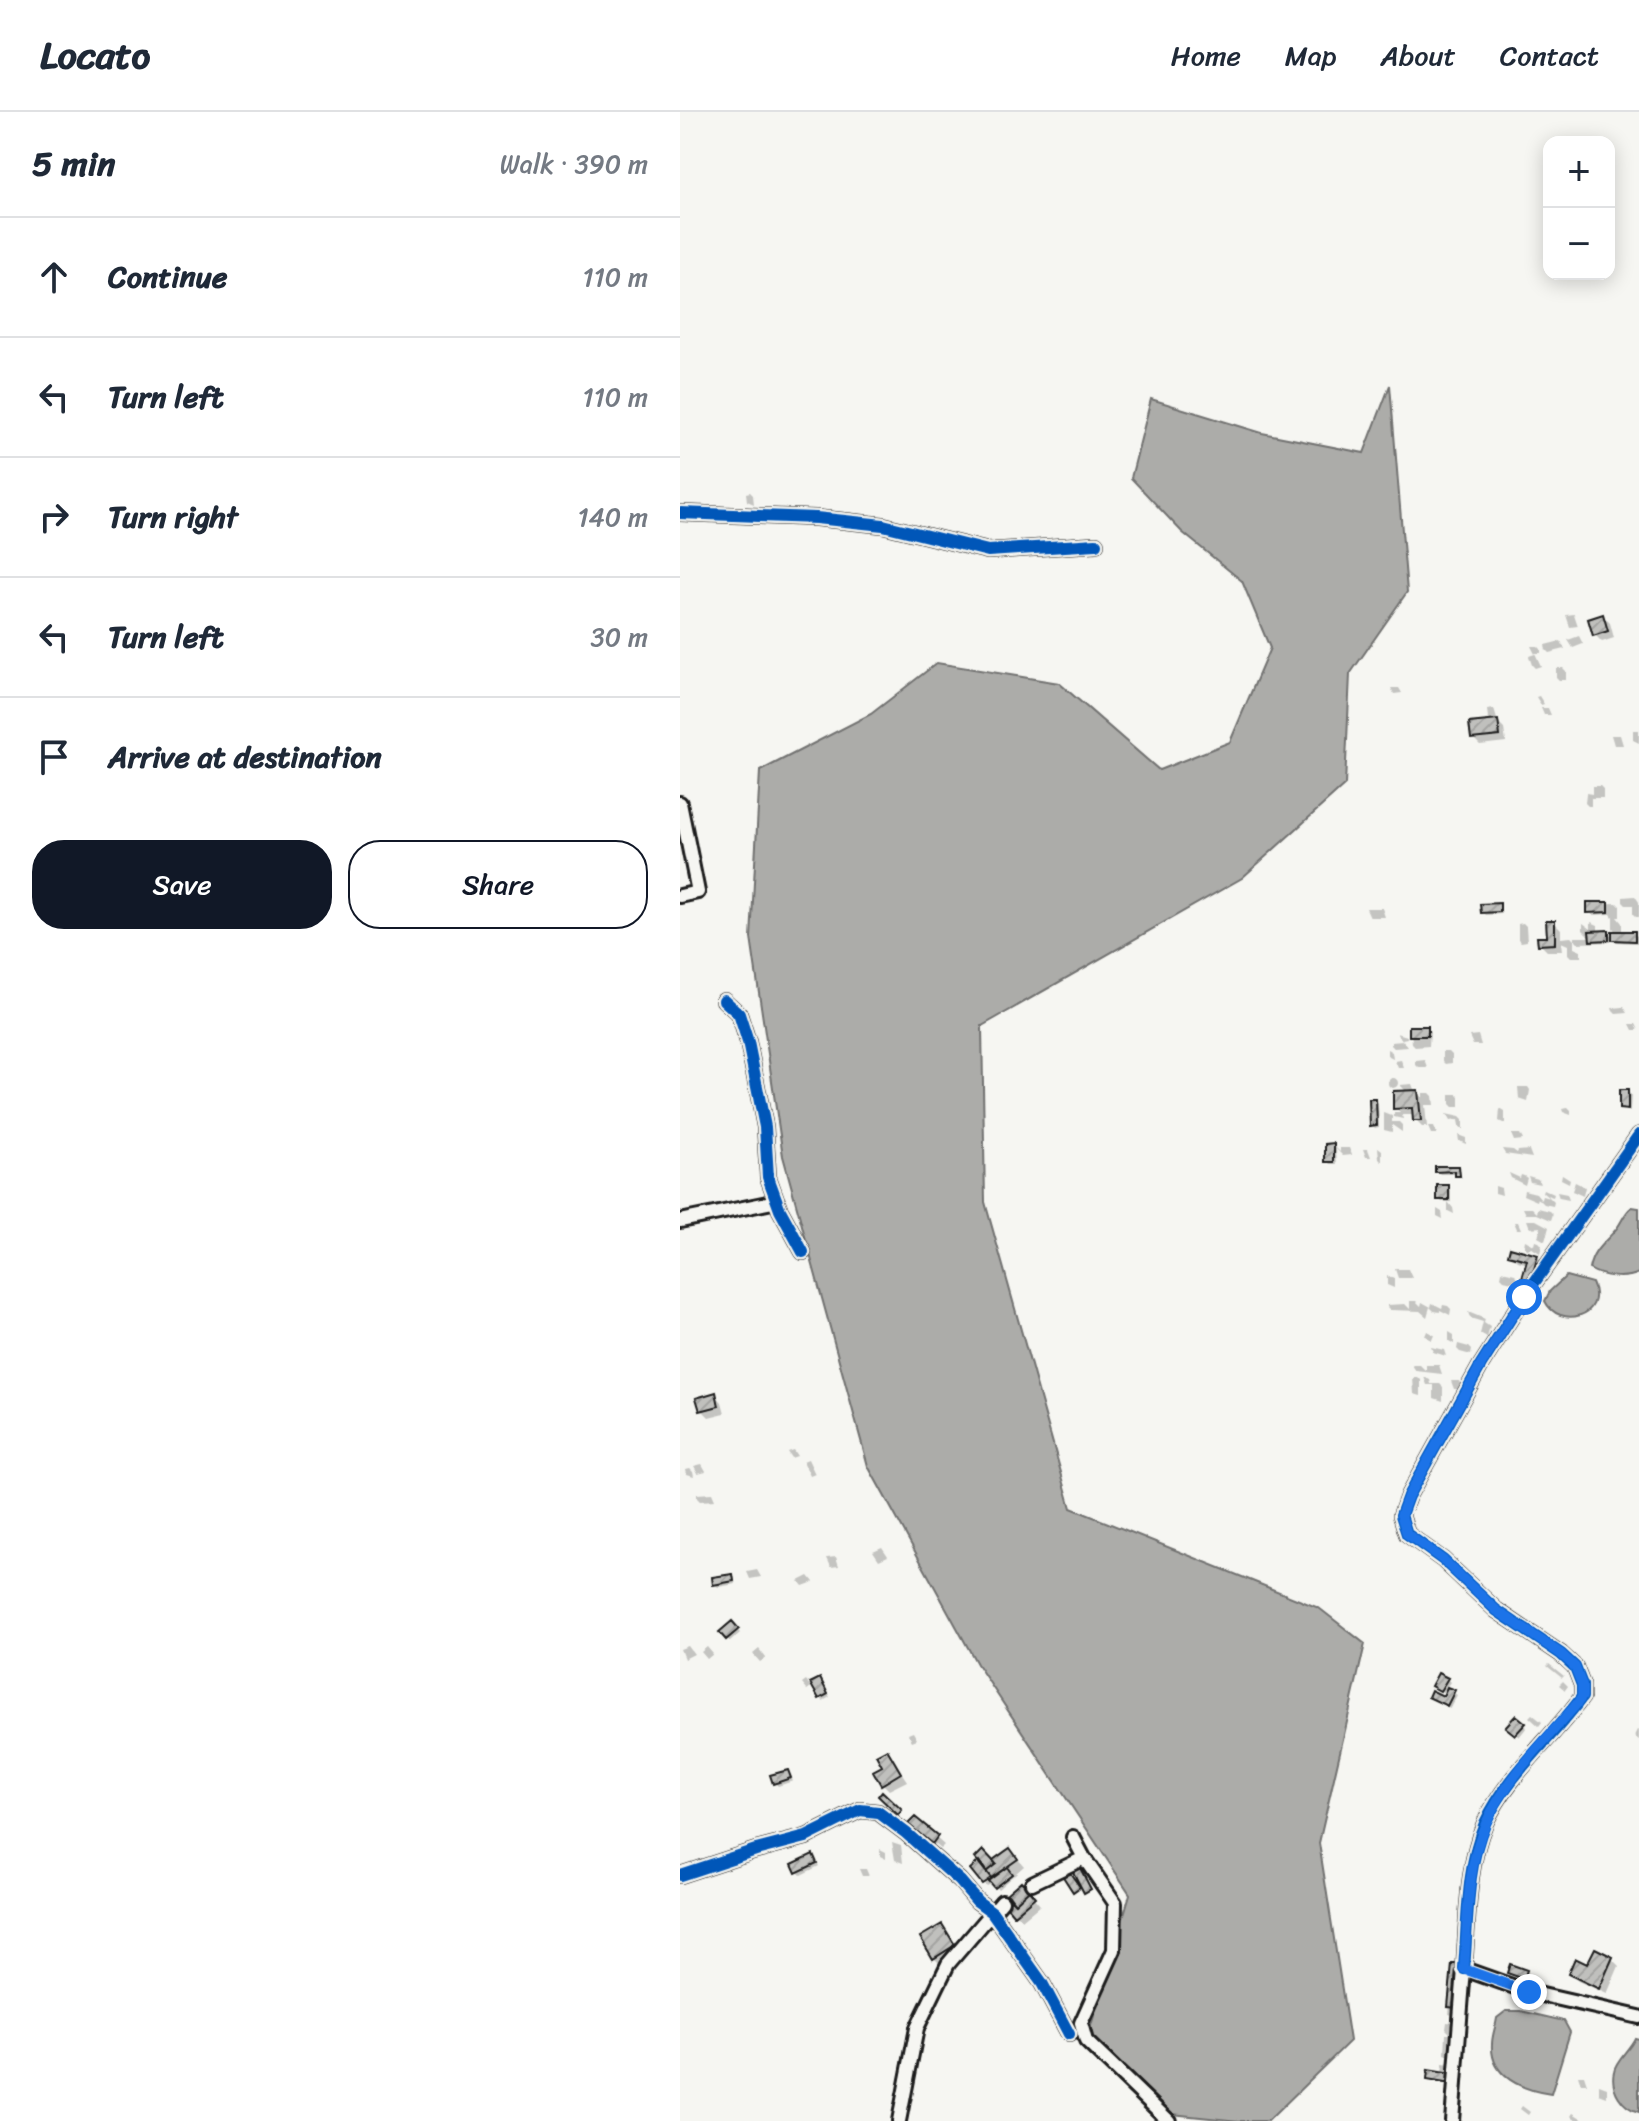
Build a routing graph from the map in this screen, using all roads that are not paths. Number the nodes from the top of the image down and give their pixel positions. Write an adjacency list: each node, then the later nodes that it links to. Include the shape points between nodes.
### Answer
1 (680, 513): 2 (street, via 883,525 988,551)
2 (1096, 544)
3 (680, 803): 4 (street, via 698,892)
4 (680, 896)
5 (724, 1000): 7 (street, via 739,1014 748,1042 765,1127 768,1177)
6 (1639, 1135): 16 (street, via 1481,1365 1401,1515 1407,1534 1496,1610 1561,1654 1575,1667 1582,1685 1582,1697 1522,1768 1484,1826 1473,1868)
7 (777, 1201): 8 (street); 9 (street)
8 (680, 1221)
9 (803, 1252)
10 (1073, 1837): 11 (street)
11 (1084, 1858): 13 (street); 20 (street, via 1115,1903 1114,1950 1081,2023 1086,2041)
12 (680, 1875): 15 (street, via 806,1837 867,1810 906,1833)
13 (1032, 1883)
14 (1002, 1901): 15 (street)
15 (992, 1912): 18 (street, via 1042,1983); 19 (street, via 948,1964 917,2028)
16 (1464, 1969): 17 (street, via 1529,1992); 21 (street)
17 (1639, 2017)
18 (1069, 2034)
19 (899, 2121)
20 (1169, 2121)
21 (1452, 2121)

